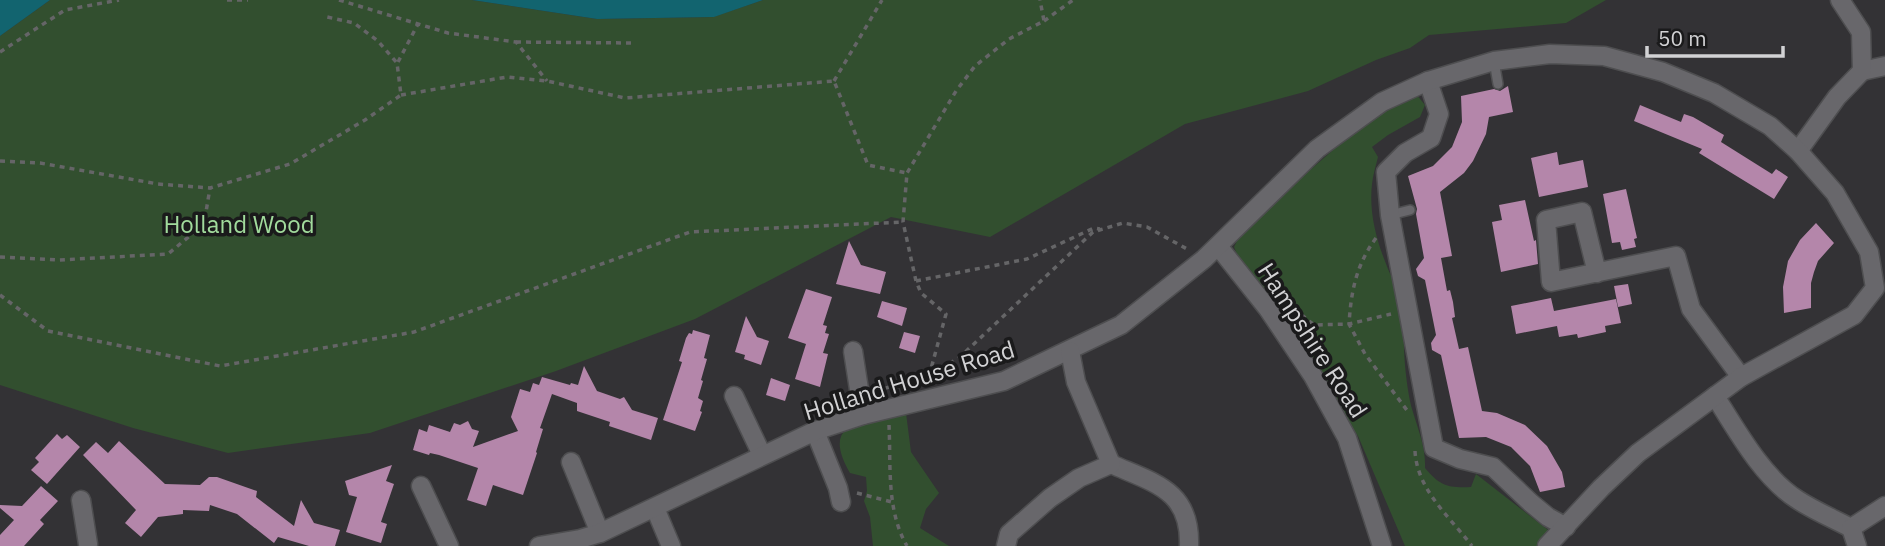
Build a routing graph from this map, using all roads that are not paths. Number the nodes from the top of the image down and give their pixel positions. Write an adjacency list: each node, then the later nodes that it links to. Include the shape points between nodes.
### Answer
1 (1840, 0): 4 (street, via 1861,32)
2 (1494, 61): 5 (street, Holland House Road); 6 (lane); 7 (street, Holland House Road, via 1550,54 1604,56 1664,72 1725,99 1770,126)
3 (1885, 66): 4 (street)
4 (1862, 71): 7 (street)
5 (1428, 81): 9 (street, via 1439,114 1430,138 1386,172); 10 (street, Holland House Road, via 1382,102 1317,149)
6 (1497, 84)
7 (1798, 151): 12 (street, Holland House Road, via 1835,193 1855,225 1869,251)
8 (1410, 210): 9 (lane)
9 (1390, 215): 28 (street, via 1434,447 1493,467 1548,517)
10 (1218, 246): 14 (street, Holland House Road, via 1121,325); 37 (street, Hampshire Road, via 1275,320 1347,438)
11 (1597, 273): 15 (street, via 1676,256 1691,309)
12 (1880, 290): 15 (street, Holland House Road, via 1854,315)
13 (853, 351): 18 (street)
14 (1070, 351): 18 (street, Holland House Road, via 1004,381); 22 (street, via 1076,382)
15 (1741, 377): 17 (street, Holland House Road)
16 (734, 396): 20 (street)
17 (1715, 396): 28 (street, Holland House Road, via 1638,453); 29 (street, via 1768,473 1797,499)
18 (863, 415): 19 (street, Holland House Road)
19 (815, 431): 20 (street, Holland House Road); 24 (street)
20 (762, 455): 27 (street, Holland House Road)
21 (571, 463): 30 (street)
22 (1111, 464): 35 (street, via 1050,498 1009,534); 36 (street, via 1175,495 1185,512)
23 (421, 486): 32 (street)
24 (840, 495)
25 (81, 500): 31 (street)
26 (1885, 506): 29 (street)
27 (655, 508): 30 (street, Holland House Road); 34 (street)
28 (1566, 527): 38 (street, Holland House Road)
29 (1851, 528): 39 (street)
30 (600, 533): 33 (street, Holland House Road)
31 (92, 545)
32 (449, 546)
33 (539, 546)
34 (671, 546)
35 (1006, 546)
36 (1189, 546)
37 (1382, 546)
38 (1547, 546)
39 (1857, 546)

